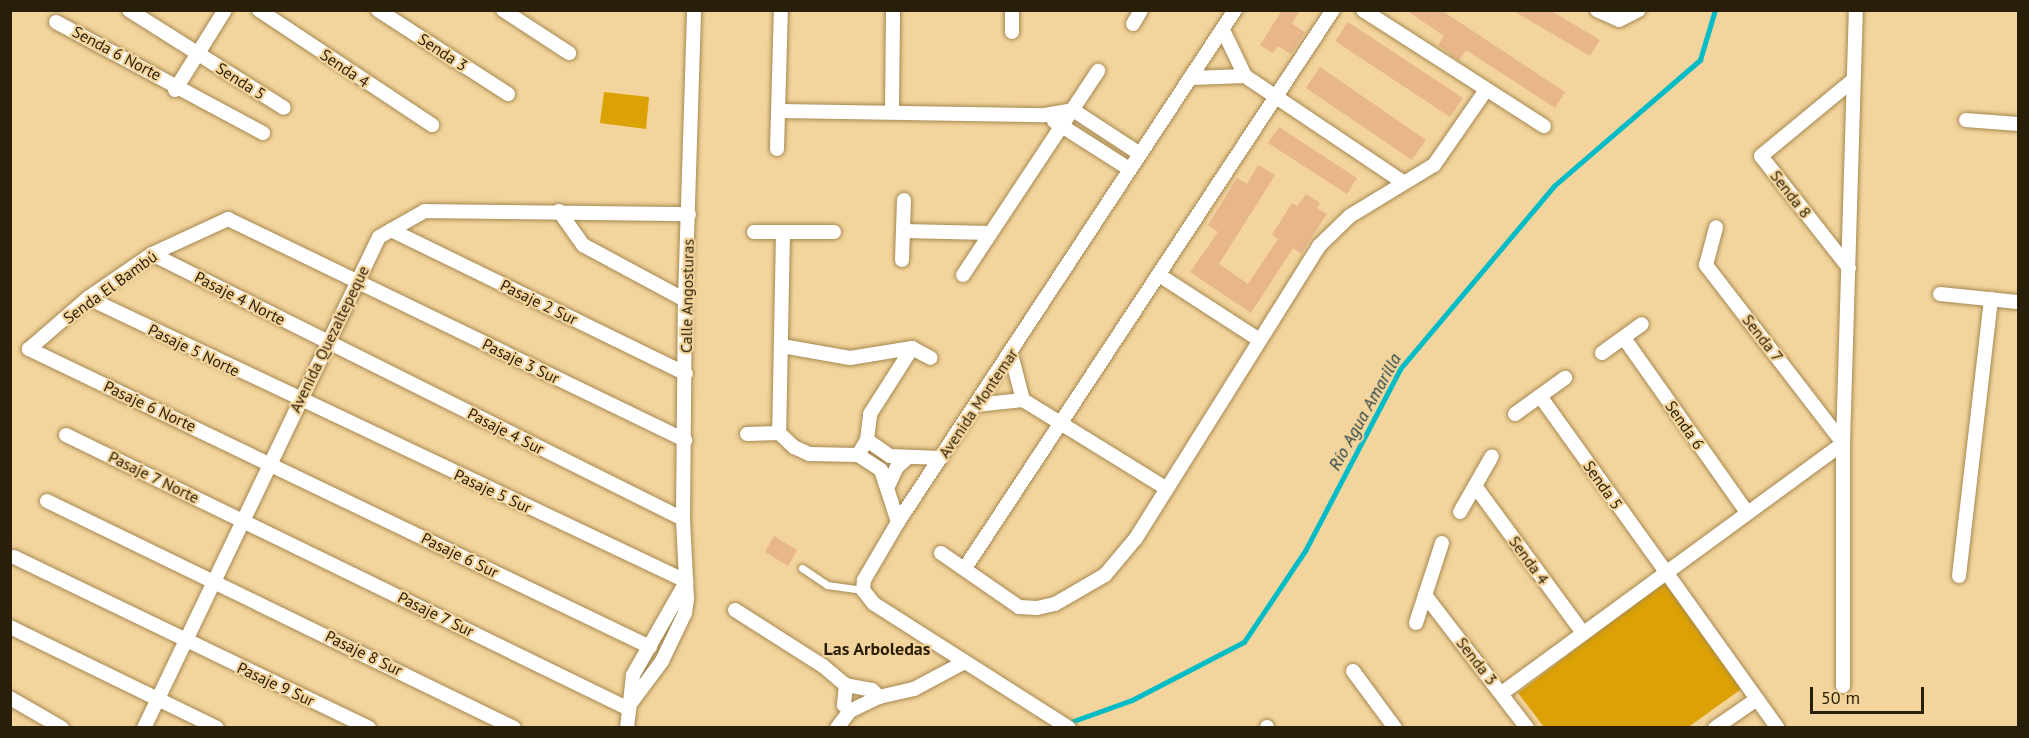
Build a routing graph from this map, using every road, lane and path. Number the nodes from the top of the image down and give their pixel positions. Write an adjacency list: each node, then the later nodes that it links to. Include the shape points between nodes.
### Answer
1 (129, 10): 22 (street, Senda 5)
2 (225, 10): 22 (street)
3 (259, 10): 38 (street, Senda 4)
4 (378, 10): 29 (street, Senda 3)
5 (503, 10): 21 (street)
6 (694, 10): 48 (street, Calle Angosturas)
7 (780, 10): 34 (street)
8 (893, 10): 32 (street)
9 (1012, 10): 20 (street)
10 (1142, 10): 18 (street)
11 (1235, 10): 19 (street, Avenida Montemar)
12 (1333, 10): 30 (street)
13 (1363, 10): 28 (street)
14 (1597, 10): 15 (street, via 1619,20)
15 (1639, 10)
16 (1857, 10): 26 (street)
17 (56, 21): 27 (street, Senda 6 Norte)
18 (1133, 24)
19 (1223, 30): 24 (street); 25 (street, Avenida Montemar)
20 (1012, 32)
21 (569, 53)
22 (198, 54): 27 (street); 31 (street, Senda 5)
23 (1098, 71): 33 (street)
24 (1245, 76): 25 (street); 30 (street)
25 (1191, 78): 43 (street, Avenida Montemar)
26 (1852, 81): 59 (street); 59 (street, Senda 8, via 1761,156)
27 (177, 88): 41 (street, Senda 6 Norte)
28 (1486, 90): 40 (street); 45 (street, via 1434,165)
29 (508, 94)
30 (1277, 95): 45 (street); 61 (street)
31 (284, 108)
32 (892, 110): 34 (street); 35 (street)
33 (1073, 110): 35 (street); 39 (street); 43 (street)
34 (778, 111): 42 (street)
35 (1045, 115): 39 (street)
36 (1966, 120): 37 (street)
37 (2019, 124)
38 (432, 125)
39 (1062, 126): 44 (street); 56 (street)
40 (1544, 126)
41 (263, 133)
42 (777, 149)
43 (1140, 154): 44 (street, Avenida Montemar)
44 (1129, 169): 76 (street, Avenida Montemar)
45 (1403, 183): 70 (street, via 1334,228)
46 (903, 200): 52 (street)
47 (559, 211): 48 (street, Avenida Quezaltepeque); 51 (street, Avenida Quezaltepeque, via 425,211); 66 (street, via 583,245)
48 (689, 214): 66 (street, Calle Angosturas)
49 (228, 219): 57 (street, Senda El Bambú); 62 (street, Pasaje 3 Sur)
50 (1716, 227): 91 (street, Senda 7, via 1706,264)
51 (391, 230): 62 (street, Avenida Quezaltepeque, via 379,237); 78 (street, Pasaje 2 Sur)
52 (903, 231): 56 (street); 58 (street)
53 (754, 232): 54 (street)
54 (783, 232): 55 (street); 72 (street)
55 (834, 232)
56 (990, 233): 60 (street)
57 (152, 254): 64 (street, Senda El Bambú); 71 (street, Pasaje 4 Norte)
58 (902, 260)
59 (1849, 268): 91 (street)
60 (963, 275)
61 (1159, 275): 70 (street); 85 (street)
62 (357, 282): 71 (street, Avenida Quezaltepeque); 89 (street, Pasaje 3 Sur)
63 (1940, 294): 65 (street)
64 (88, 298): 74 (street, Senda El Bambú); 82 (street, Pasaje 5 Norte)
65 (1991, 299): 67 (street); 112 (street)
66 (685, 300): 78 (street, Calle Angosturas)
67 (2019, 302)
68 (1642, 324): 69 (street)
69 (1624, 338): 75 (street); 101 (street, Senda 6)
70 (1258, 339): 99 (street)
71 (328, 342): 82 (street, Avenida Quezaltepeque); 103 (street, Pasaje 4 Sur)
72 (782, 345): 73 (street, via 850,358); 86 (street)
73 (912, 348): 77 (street); 90 (street, via 870,414)
74 (29, 349): 96 (street, Pasaje 6 Norte)
75 (1602, 353)
76 (1011, 354): 81 (street); 83 (street, Avenida Montemar)
77 (931, 358)
78 (686, 374): 89 (street, Calle Angosturas)
79 (1565, 378): 80 (street)
80 (1540, 396): 84 (street); 111 (street, Senda 5)
81 (1023, 400): 83 (street); 85 (street)
82 (299, 401): 96 (street, Avenida Quezaltepeque); 114 (street, Pasaje 5 Sur)
83 (976, 405): 95 (street, Avenida Montemar)
84 (1515, 414)
85 (1063, 423): 99 (street); 110 (street)
86 (779, 433): 87 (street); 92 (street, via 809,454)
87 (747, 434)
88 (66, 435): 104 (street, Pasaje 7 Norte)
89 (685, 440): 103 (street, Calle Angosturas)
90 (867, 440): 92 (street); 94 (street, via 890,456)
91 (1843, 442): 101 (street); 126 (street)
92 (858, 455): 97 (street, via 881,470)
93 (1492, 456): 98 (street)
94 (908, 457): 95 (street); 97 (street, via 897,467)
95 (941, 458): 105 (street, Avenida Montemar)
96 (270, 462): 104 (street, Avenida Quezaltepeque); 122 (street, Pasaje 6 Sur)
97 (888, 486): 105 (street)
98 (1475, 486): 102 (street); 120 (street, Senda 4)
99 (1164, 488): 110 (street, via 1119,563 1090,586 1055,604 1019,607)
100 (47, 501): 113 (street, Pasaje 8 Sur)
101 (1746, 511): 111 (street)
102 (1460, 512)
103 (683, 519): 114 (street, Calle Angosturas)
104 (242, 520): 113 (street, Avenida Quezaltepeque); 132 (street, Pasaje 7 Sur)
105 (898, 522): 115 (street, Avenida Montemar, via 867,571)
106 (1442, 543): 116 (street)
107 (941, 553): 110 (street)
108 (14, 557): 121 (street, Pasaje 9 Sur)
109 (802, 568): 115 (lane, via 827,585)
110 (965, 568)
111 (1666, 573): 120 (street); 131 (street, Senda 5)
112 (1959, 576)
113 (213, 579): 121 (street, Avenida Quezaltepeque); 138 (street, Pasaje 8 Sur)
114 (686, 581): 122 (street); 132 (street, Calle Angosturas, via 686,613 662,661)
115 (863, 590): 123 (street, via 874,604)
116 (1425, 595): 118 (street); 127 (street, Senda 3)
117 (735, 610): 125 (street, via 824,666)
118 (1416, 623)
119 (10, 627): 128 (street)
120 (1583, 633): 127 (street)
121 (184, 640): 128 (street, Avenida Quezaltepeque); 137 (street, Pasaje 9 Sur)
122 (650, 647): 132 (street, via 633,675)
123 (963, 663): 129 (street, via 914,689); 141 (street)
124 (1353, 671): 142 (street)
125 (846, 685): 129 (street, via 857,685); 133 (street, via 844,705)
126 (1843, 686)
127 (1502, 693): 143 (street, Senda 3)
128 (156, 697): 135 (street, Avenida Quezaltepeque); 136 (street)
129 (879, 697): 133 (street)
130 (10, 698): 134 (street)
131 (1757, 699): 144 (street); 145 (street, Senda 5)
132 (630, 706): 139 (street)
133 (850, 711): 140 (street)
134 (62, 728)
135 (144, 728)
136 (217, 728)
137 (369, 728)
138 (514, 728)
139 (627, 728)
140 (837, 728)
141 (1069, 728)
142 (1395, 728)
143 (1527, 728)
144 (1715, 728)
145 (1778, 728)

